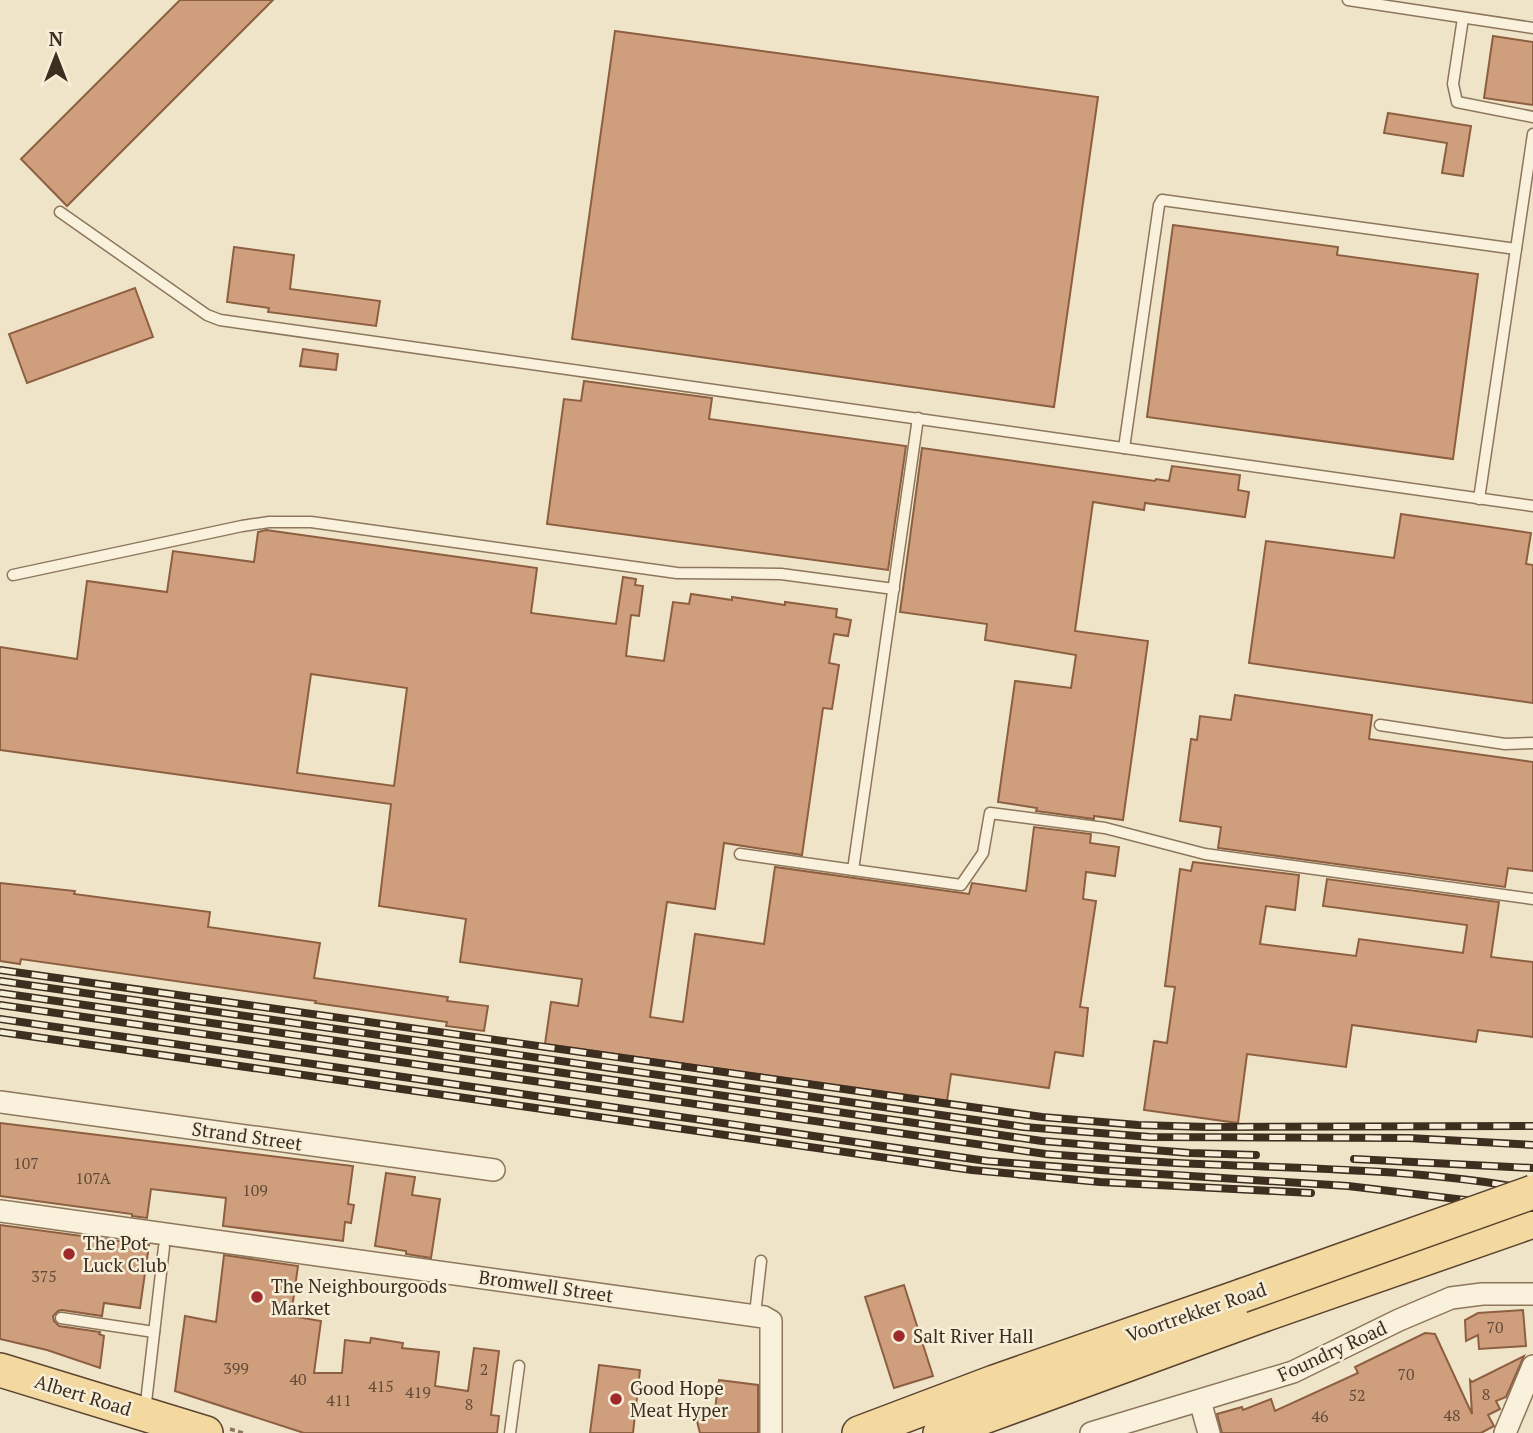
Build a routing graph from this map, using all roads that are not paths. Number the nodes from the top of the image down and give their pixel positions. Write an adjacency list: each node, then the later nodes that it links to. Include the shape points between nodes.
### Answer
1 (1348, 0): 2 (lane)
2 (1463, 18): 3 (lane); 4 (lane, via 1453,84 1457,102)
3 (1533, 28)
4 (1533, 117)
5 (1533, 134): 7 (lane)
6 (60, 212): 8 (lane, via 220,320)
7 (1516, 249): 9 (lane, via 1163,200); 10 (lane)
8 (918, 418): 9 (lane); 13 (lane)
9 (1124, 448): 10 (lane)
10 (1479, 499): 11 (lane)
11 (1533, 506)
12 (13, 575): 13 (lane, via 285,521 677,573 781,574)
13 (894, 589): 17 (lane)
14 (1380, 725): 15 (lane, via 1505,744)
15 (1533, 743)
16 (740, 855): 17 (lane)
17 (853, 870): 18 (lane, via 961,885 983,853 990,813 1105,828 1205,854)
18 (1533, 900)
19 (0, 1102): 20 (street, Strand Street)
20 (494, 1170)
21 (1533, 1192): 38 (main road, Voortrekker Road, bridge)
22 (0, 1211): 27 (street, Bromwell Street)
23 (1533, 1221): 39 (main road, Voortrekker Road)
24 (164, 1247): 29 (lane)
25 (761, 1261): 27 (lane)
26 (1533, 1294): 33 (street, Foundry Road, via 1451,1298 1293,1372)
27 (755, 1314): 37 (street, via 771,1321)
28 (61, 1318): 29 (lane)
29 (154, 1332): 34 (lane)
30 (519, 1366): 36 (lane)
31 (1533, 1366): 42 (street)
32 (0, 1370): 34 (main road, Albert Road)
33 (1200, 1401): 40 (street, Foundry Road); 41 (street)
34 (144, 1413): 35 (main road, Albert Road)
35 (206, 1433)
36 (510, 1433)
37 (771, 1433)
38 (859, 1433)
39 (940, 1433)
40 (1091, 1433)
41 (1209, 1433)
42 (1504, 1433)

